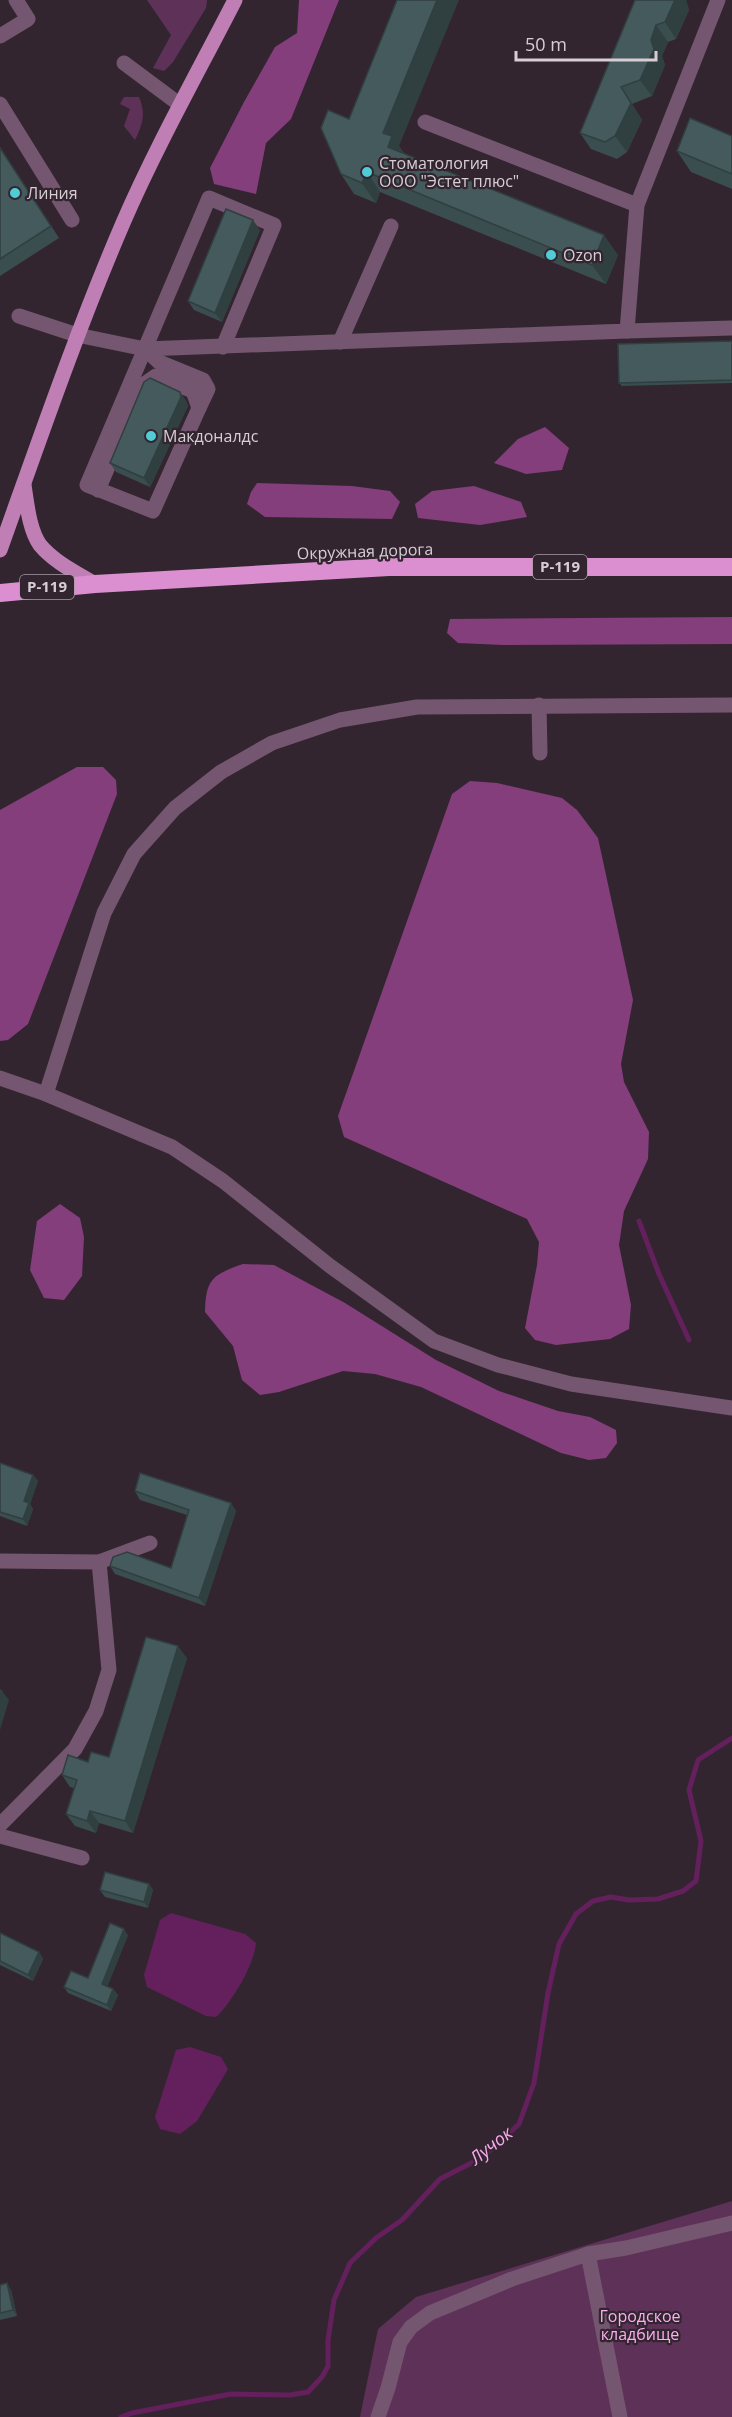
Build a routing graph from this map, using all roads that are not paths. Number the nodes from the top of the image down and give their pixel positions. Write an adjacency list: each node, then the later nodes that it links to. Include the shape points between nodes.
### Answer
1 (16, 0): 6 (street, via 28,18)
2 (222, 0): 5 (main road)
3 (234, 0): 5 (main road)
4 (718, 0): 11 (street)
5 (221, 26): 9 (main road)
6 (0, 36)
7 (124, 63): 9 (street)
8 (0, 104): 12 (street)
9 (179, 104): 17 (main road)
10 (426, 122): 11 (street)
11 (637, 205): 16 (street)
12 (72, 220)
13 (391, 226): 18 (street)
14 (19, 316): 17 (street)
15 (732, 328): 16 (street)
16 (627, 331): 18 (street)
17 (77, 335): 20 (street); 22 (main road)
18 (339, 342): 19 (street)
19 (223, 347): 20 (street); 20 (street, via 274,225 209,198)
20 (145, 349): 21 (street, via 159,362 203,380 208,389); 23 (street, via 87,485)
21 (199, 408): 23 (street, via 153,510); 23 (street, via 193,391 156,376 143,385)
22 (24, 485): 24 (main road); 26 (main road, via 30,519 40,544 61,563)
23 (98, 490)
24 (0, 550)
25 (732, 567): 26 (highway, Окружная дорога / Р-119, via 389,567)
26 (95, 584): 27 (highway, Окружная дорога / Р-119)
27 (0, 593)
28 (539, 705): 29 (street); 30 (street); 32 (street, via 417,707 340,720 272,743 202,786 175,808 134,855 109,903)
29 (732, 705)
30 (540, 753)
31 (0, 1077): 32 (street)
32 (46, 1094): 33 (street, via 172,1148 223,1181 330,1266 434,1341 498,1365 571,1384)
33 (732, 1408)
34 (150, 1543): 36 (street)
35 (0, 1561): 36 (street)
36 (99, 1562): 37 (street, via 109,1670 96,1711 75,1749)
37 (0, 1826)
38 (0, 1836): 39 (street)
39 (82, 1858)
40 (732, 2223): 41 (street)
41 (588, 2254): 42 (street, via 512,2279 430,2313 411,2327 400,2342); 43 (street)
42 (378, 2417)
43 (620, 2417)

